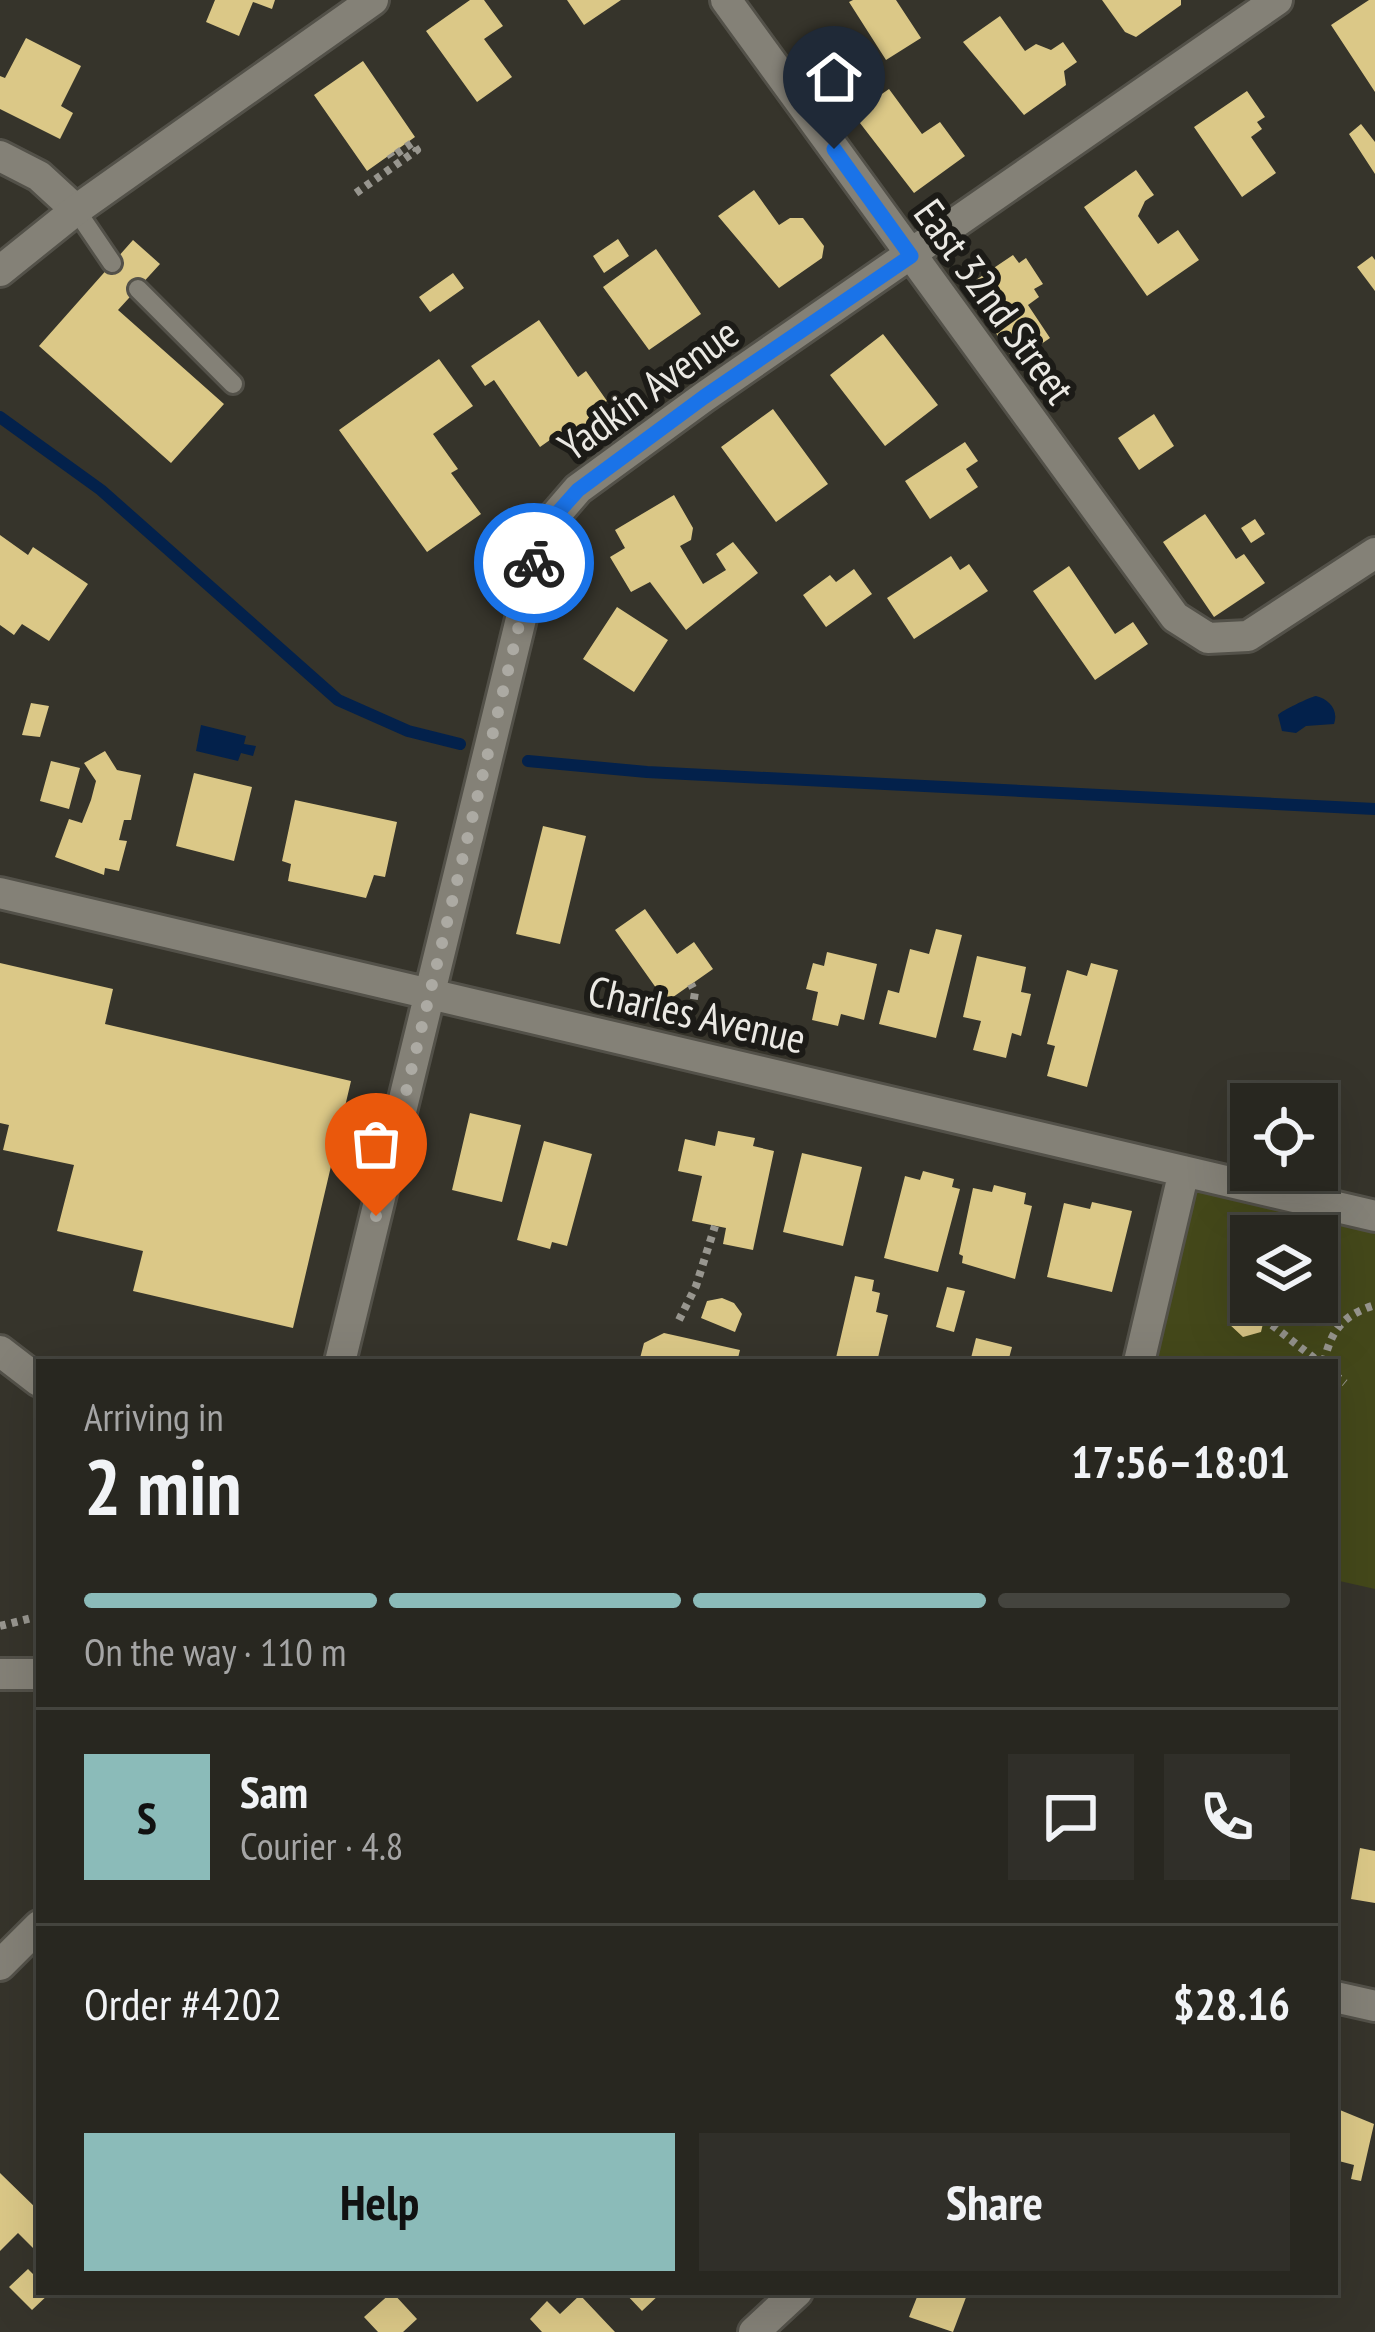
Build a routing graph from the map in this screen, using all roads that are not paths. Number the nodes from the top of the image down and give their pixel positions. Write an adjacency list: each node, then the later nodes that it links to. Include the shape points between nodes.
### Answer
1 (373, 0): 5 (street)
2 (727, 0): 6 (street, East 32nd Street)
3 (1277, 0): 6 (street, Yadkin Avenue)
4 (0, 156): 5 (street, via 39,176)
5 (76, 210): 7 (lane); 8 (street)
6 (911, 256): 11 (street, East 32nd Street, via 1175,617 1208,638 1248,636); 13 (street, Yadkin Avenue, via 660,428 553,518 537,553)
7 (112, 263)
8 (0, 272)
9 (138, 289): 10 (lane)
10 (232, 384)
11 (1375, 554)
12 (0, 893): 13 (street, Charles Avenue)
13 (430, 994): 14 (street, Charles Avenue); 17 (street, Yadkin Avenue)
14 (1184, 1171): 15 (street, Charles Avenue); 18 (street)
15 (1375, 1216)
16 (0, 1351): 19 (street)
17 (341, 1359)
18 (1139, 1359)
19 (36, 1379)
20 (36, 1673): 21 (street)
21 (0, 1674)
22 (36, 1930): 23 (street)
23 (0, 1965)
24 (1338, 1998): 25 (street)
25 (1375, 2006)
26 (793, 2295): 27 (street)
27 (754, 2332)

